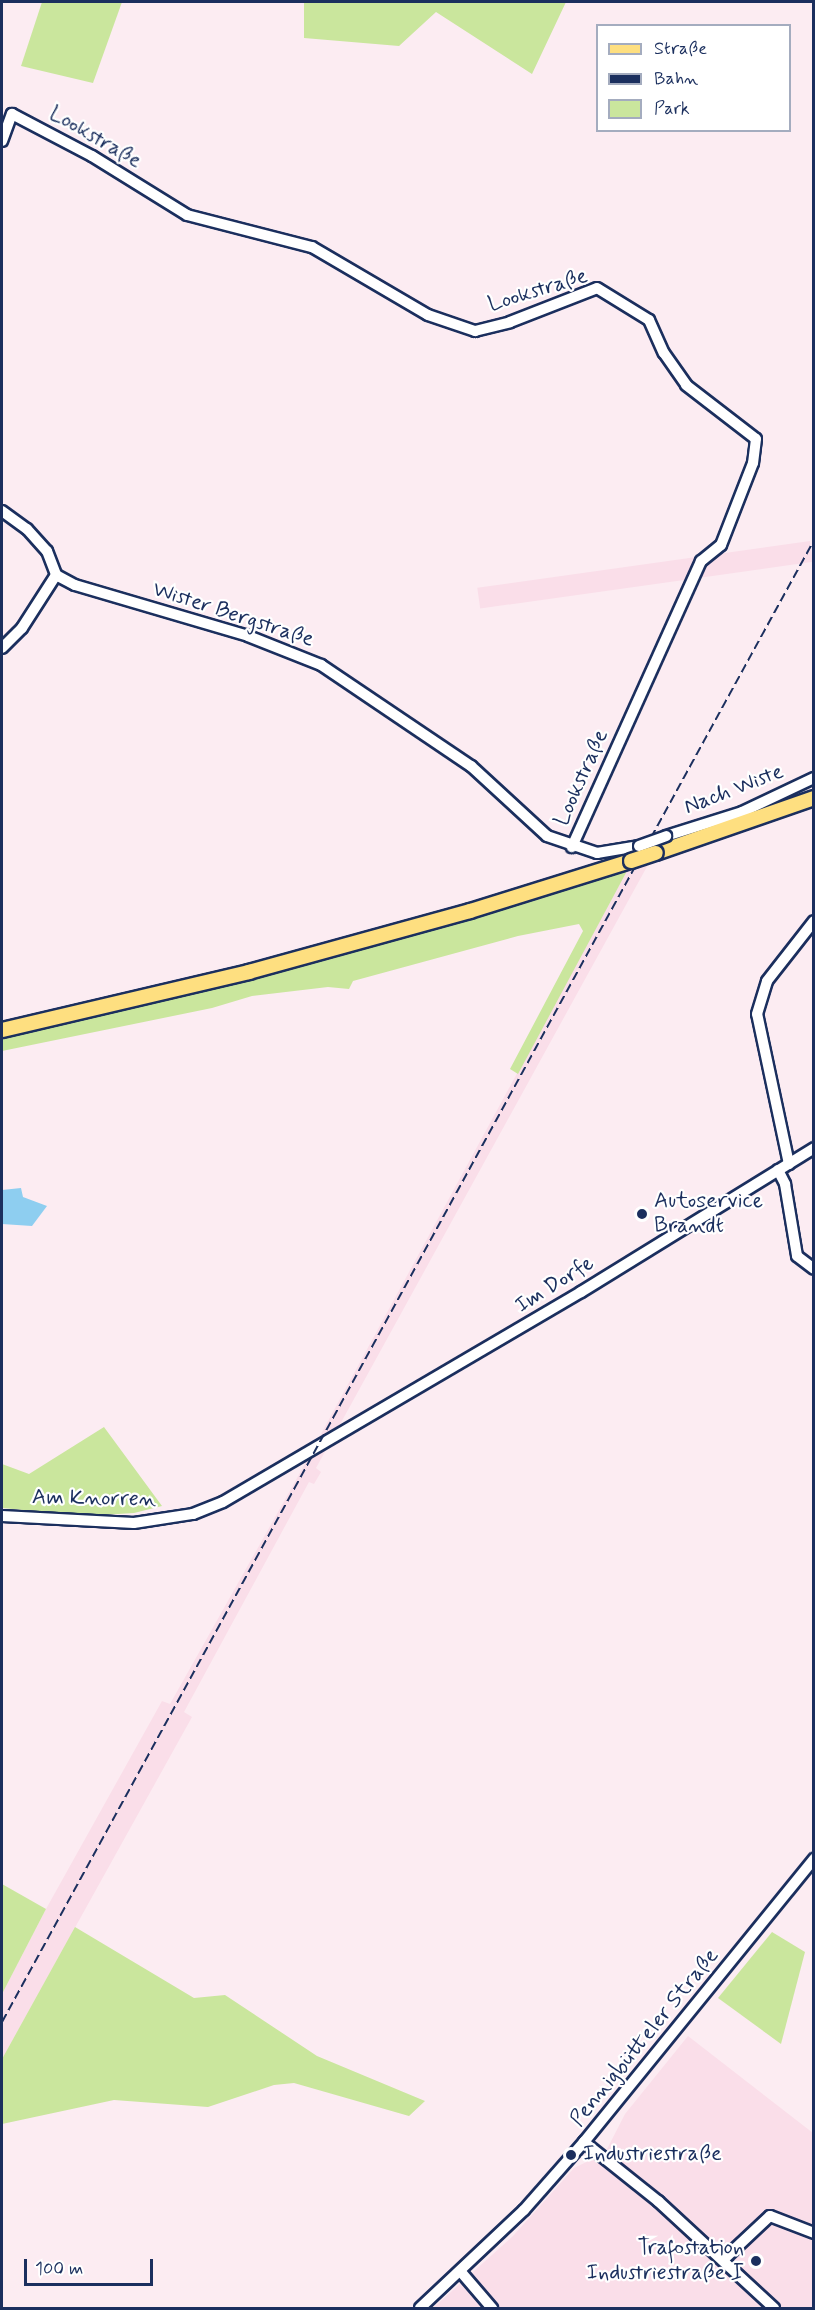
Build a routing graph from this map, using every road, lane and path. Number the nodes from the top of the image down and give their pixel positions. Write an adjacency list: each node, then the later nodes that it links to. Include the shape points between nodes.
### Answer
1 (2, 141): 8 (street, Lookstraße, via 12,114 92,156 187,215 312,247 428,315 475,331 510,322 597,288 649,320 664,353 686,385 756,439 753,463 722,545 701,561)
2 (2, 511): 3 (street, via 27,529 47,552)
3 (56, 575): 4 (street, via 22,628); 8 (street, Wister Bergstraße, via 75,585 282,647 321,665 471,766 547,836)
4 (2, 648)
5 (813, 778): 7 (street, Nach Wiste, bridge, via 750,808)
6 (813, 798): 10 (main road, bridge, via 471,911 260,969)
7 (639, 846): 8 (street, Wister Bergstraße, via 597,853)
8 (572, 847)
9 (813, 921): 12 (street, via 766,981 757,1014)
10 (2, 1030)
11 (813, 1148): 12 (street, Im Dorfe)
12 (789, 1164): 13 (street, Im Dorfe)
13 (778, 1170): 14 (street, via 785,1185 796,1256); 15 (street, Im Dorfe)
14 (813, 1269)
15 (315, 1452): 16 (street, Am Knorren, via 224,1502 193,1514 122,1523)
16 (2, 1516)
17 (813, 1859): 18 (street, Pennigbütteler Straße)
18 (584, 2142): 20 (street); 21 (street, Pennigbütteler Straße, via 524,2210)
19 (813, 2233): 20 (street, via 770,2216)
20 (724, 2259): 24 (street)
21 (461, 2272): 22 (street, Pennigbütteler Straße); 23 (street)
22 (420, 2308)
23 (492, 2308)
24 (774, 2308)

